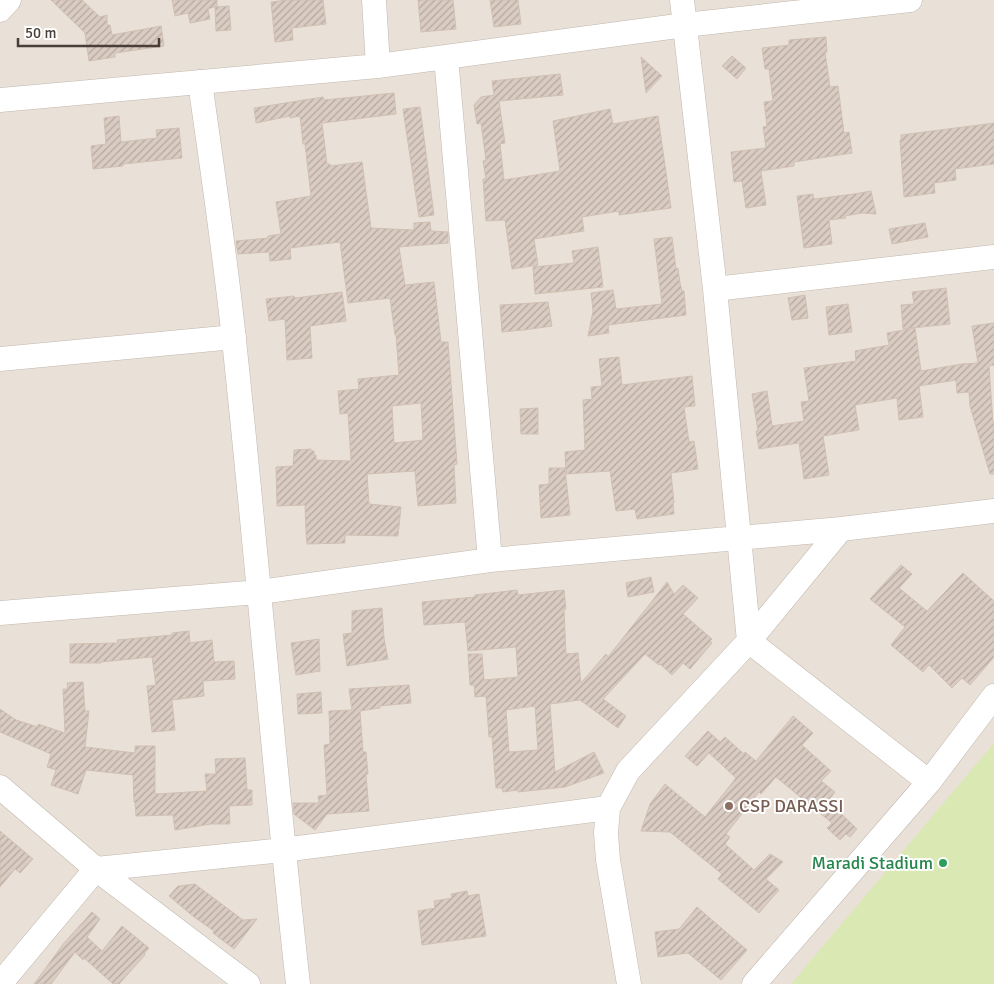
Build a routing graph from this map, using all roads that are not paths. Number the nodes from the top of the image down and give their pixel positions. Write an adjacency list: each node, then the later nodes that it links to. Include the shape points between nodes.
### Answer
1 (8, 0): 5 (street)
2 (374, 0): 8 (street)
3 (682, 0): 6 (street)
4 (910, 0): 6 (street)
5 (0, 10)
6 (685, 25): 7 (street); 12 (street)
7 (446, 57): 8 (street); 18 (street)
8 (378, 66): 9 (street)
9 (200, 82): 10 (street); 13 (street)
10 (0, 100)
11 (994, 257): 12 (street)
12 (715, 289): 17 (street)
13 (234, 337): 14 (street); 19 (street)
14 (0, 359)
15 (994, 512): 16 (street)
16 (841, 529): 17 (street); 21 (street)
17 (739, 538): 18 (street); 21 (street)
18 (490, 560): 19 (street)
19 (260, 592): 20 (street); 26 (street)
20 (0, 613)
21 (749, 641): 23 (street); 25 (street, via 628,771)
22 (994, 696): 23 (street)
23 (929, 782): 32 (street)
24 (0, 787): 27 (street)
25 (608, 808): 26 (street); 31 (street, via 608,860)
26 (283, 850): 27 (street); 30 (street)
27 (96, 870): 28 (street); 29 (street)
28 (0, 984)
29 (248, 984)
30 (298, 984)
31 (629, 984)
32 (754, 984)

